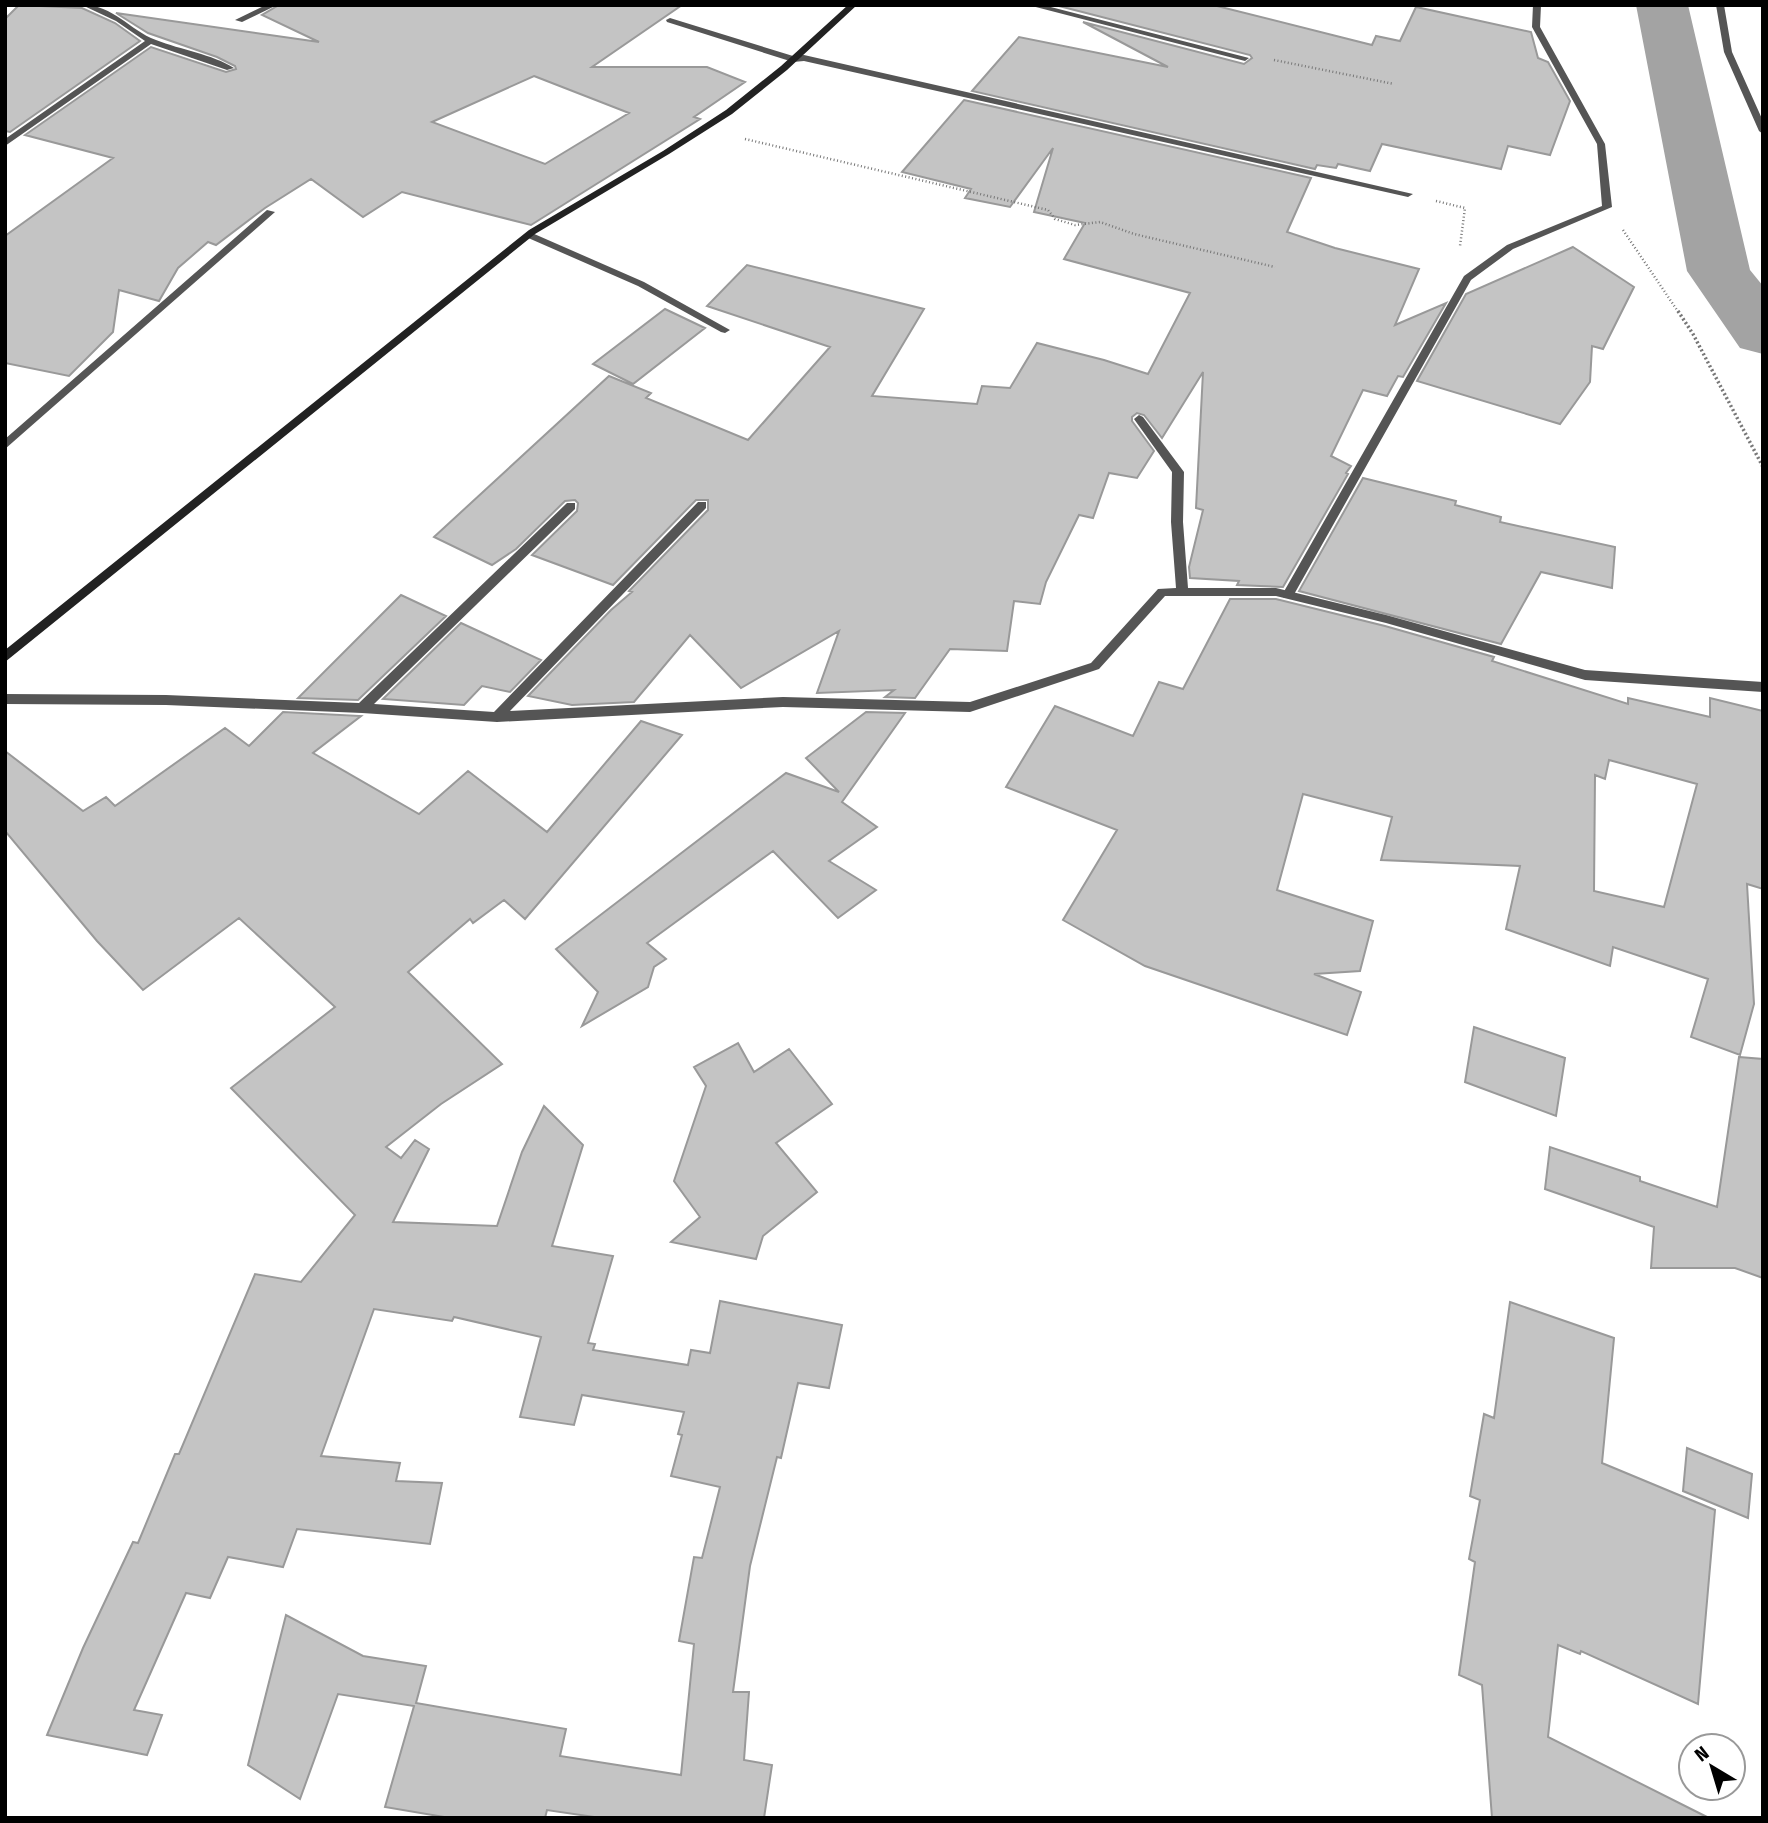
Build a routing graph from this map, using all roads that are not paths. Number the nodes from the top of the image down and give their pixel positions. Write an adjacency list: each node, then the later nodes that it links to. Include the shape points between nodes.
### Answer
1 (86, 5): 9 (street, via 119,19)
2 (273, 5): 7 (street)
3 (853, 5): 11 (main road)
4 (1031, 5): 10 (street)
5 (1536, 5): 24 (street, via 1536,27 1601,144 1607,207 1510,247 1467,278)
6 (1720, 5): 13 (street, via 1728,52)
7 (239, 20)
8 (670, 20): 11 (street)
9 (150, 41): 12 (street); 14 (street)
10 (1245, 58)
11 (793, 59): 15 (street); 17 (main road, via 703,129)
12 (230, 68)
13 (1763, 131)
14 (5, 142)
15 (1408, 194)
16 (270, 212): 20 (street)
17 (529, 235): 18 (street, via 641,284); 25 (main road)
18 (725, 330)
19 (1139, 419): 23 (street, via 1178,472)
20 (5, 445)
21 (702, 505): 29 (street)
22 (571, 506): 28 (street)
23 (1182, 592): 24 (street); 29 (street, via 1162,592 1095,666 970,707 783,702)
24 (1288, 595): 26 (street, via 1585,675)
25 (5, 657)
26 (1763, 687)
27 (5, 699): 28 (street)
28 (362, 708): 29 (street)
29 (497, 717)

